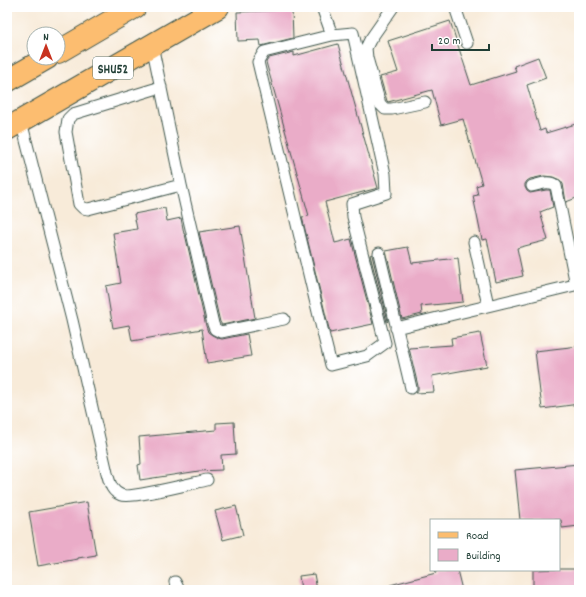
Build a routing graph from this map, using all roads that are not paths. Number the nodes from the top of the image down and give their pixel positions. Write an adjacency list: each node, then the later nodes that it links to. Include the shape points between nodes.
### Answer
1 (135, 7): 9 (main road)
2 (218, 7): 8 (main road, SHU52)
3 (322, 7): 6 (lane)
4 (393, 7): 13 (lane, via 366,48 380,104 385,109 392,109)
5 (456, 7): 7 (lane)
6 (332, 35): 6 (lane, via 353,34 385,174 386,193 352,204 353,217 385,342 367,356 331,365 258,62 264,52)
7 (467, 43)
8 (152, 45): 12 (lane); 14 (main road, SHU52)
9 (66, 47)
10 (33, 66): 11 (main road)
11 (7, 81)
12 (161, 87): 15 (lane); 15 (lane, via 73,114 68,119 66,132 79,204 88,209)
13 (425, 102)
14 (14, 125): 24 (lane, via 72,320 112,489 122,496)
15 (181, 185): 21 (lane, via 215,330 221,332)
16 (532, 186): 19 (lane, via 548,182 556,186)
17 (474, 242): 20 (lane)
18 (379, 253): 22 (lane)
19 (578, 284): 20 (lane)
20 (488, 305): 22 (lane)
21 (284, 319)
22 (396, 328): 23 (lane)
23 (411, 388)
24 (207, 480)

